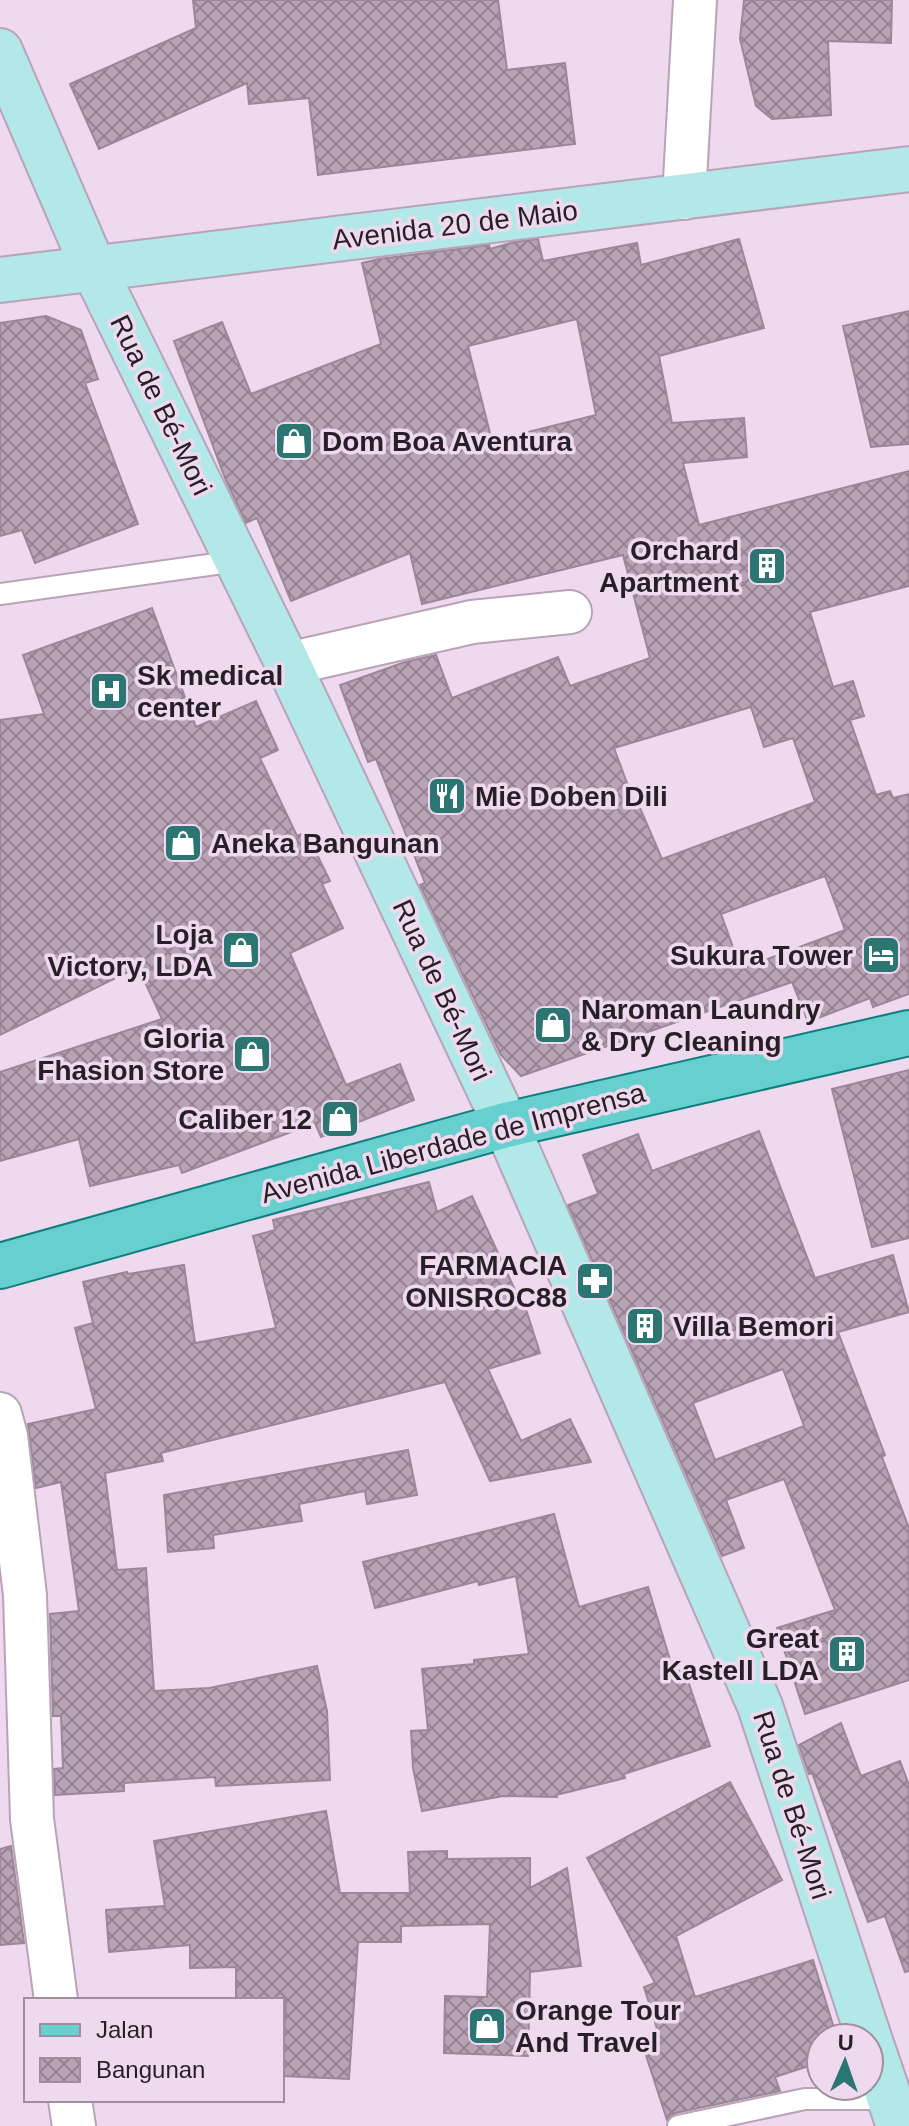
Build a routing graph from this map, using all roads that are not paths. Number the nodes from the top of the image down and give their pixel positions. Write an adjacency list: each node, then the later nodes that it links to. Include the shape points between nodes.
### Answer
1 (695, 0): 4 (street)
2 (0, 51): 5 (main road, Rua de Bé-Mori)
3 (909, 169): 4 (main road, Avenida 20 de Maio)
4 (684, 198): 5 (main road, Avenida 20 de Maio)
5 (94, 269): 6 (main road, Avenida 20 de Maio); 7 (main road, Rua de Bé-Mori)
6 (0, 280)
7 (237, 561): 8 (lane); 10 (main road, Rua de Bé-Mori)
8 (0, 594)
9 (570, 612): 10 (street, via 472,622)
10 (288, 664): 12 (main road, Rua de Bé-Mori)
11 (909, 1033): 12 (main road, Avenida Liberdade de Imprensa)
12 (506, 1125): 13 (main road, Avenida Liberdade de Imprensa); 16 (main road, Rua de Bé-Mori, via 760,1706)
13 (0, 1266)
14 (0, 1414): 15 (street, via 25,1595 32,1819)
15 (56, 1998)
16 (864, 2022)
17 (885, 2075): 19 (main road, Rua de Bé-Mori)
18 (70, 2102): 20 (street)
19 (899, 2107): 21 (lane, via 805,2099)
20 (74, 2126)
21 (678, 2126)

